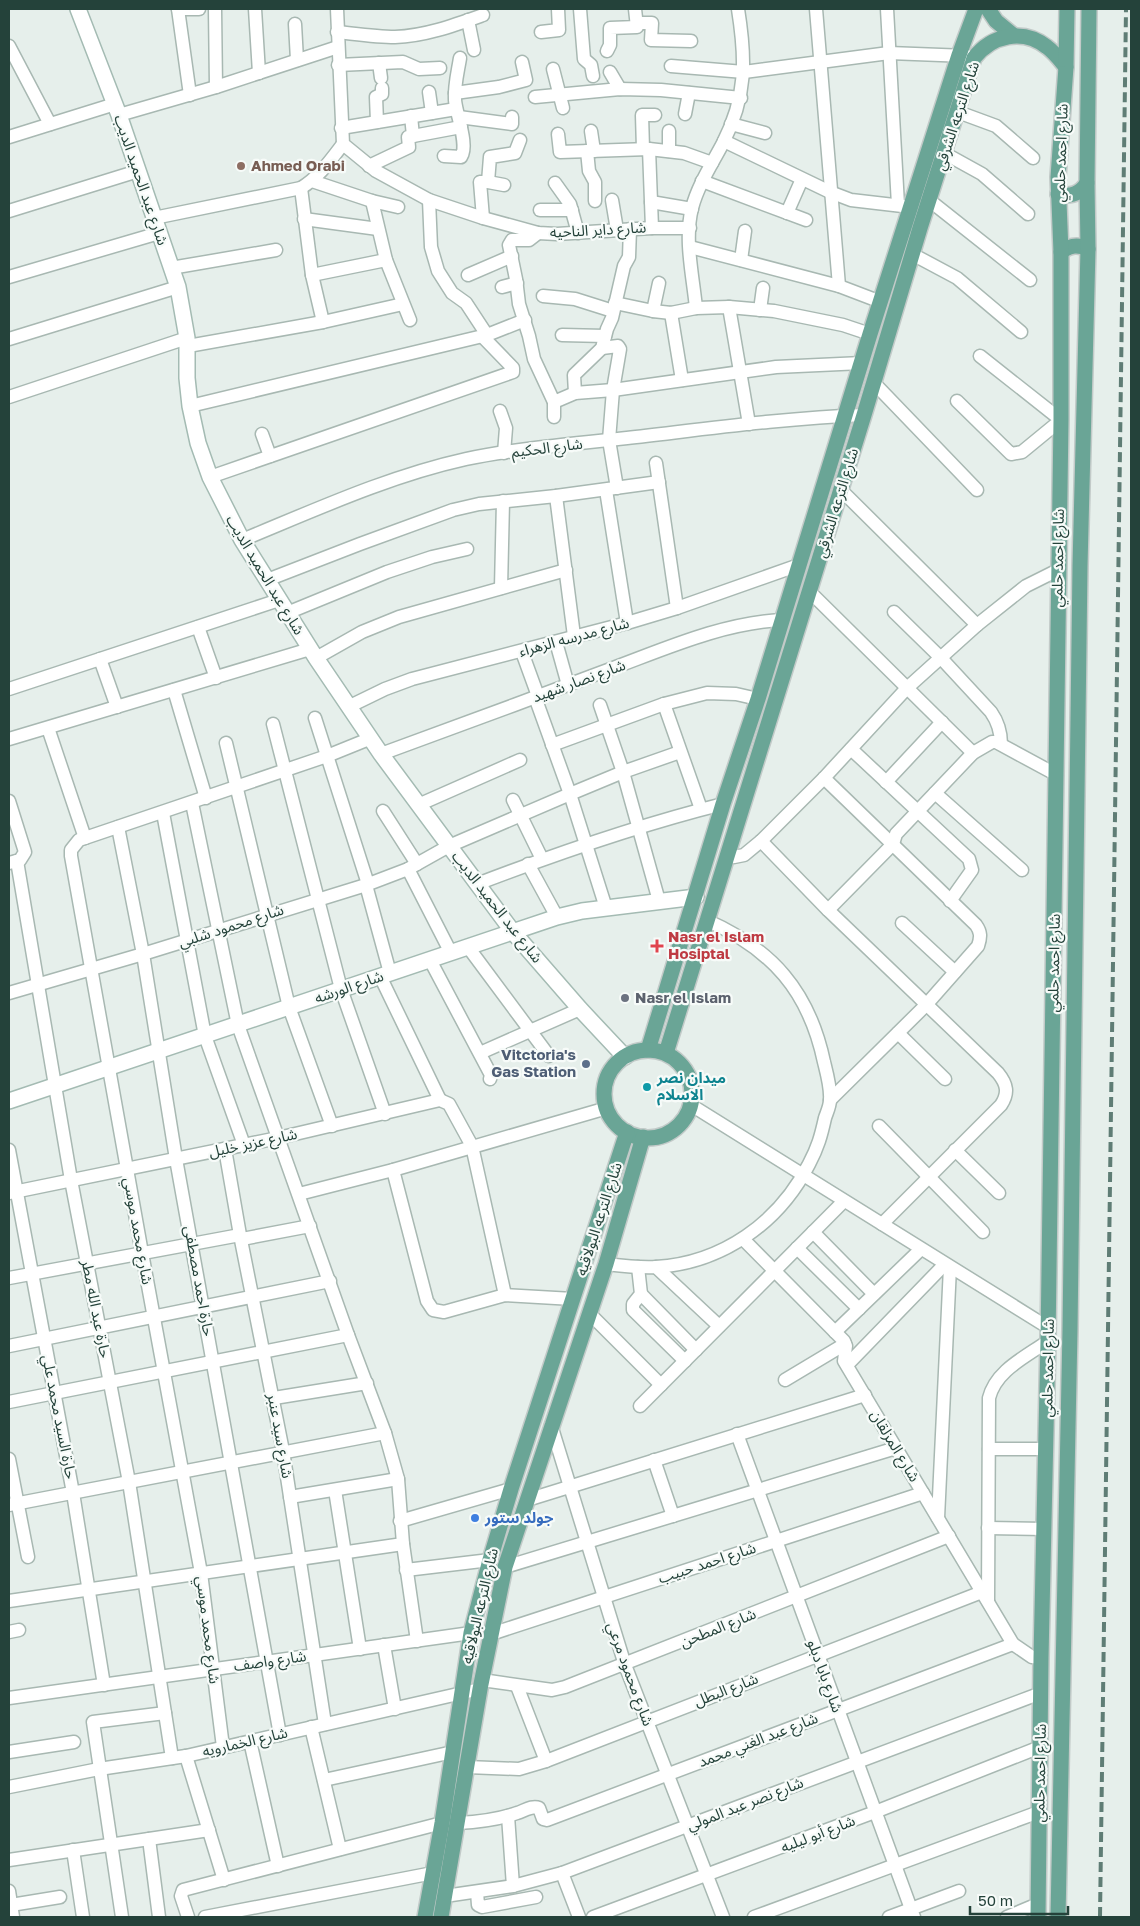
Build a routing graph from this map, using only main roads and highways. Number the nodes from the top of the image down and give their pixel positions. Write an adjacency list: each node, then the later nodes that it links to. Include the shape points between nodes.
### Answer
1 (976, 9): 9 (main road, شارع الترعه الشرقي, via 904,206)
2 (988, 9): 5 (main road, via 996,21)
3 (1067, 9): 6 (main road, شارع احمد حلمي)
4 (1089, 9): 7 (main road, شارع احمد حلمي)
5 (1014, 35): 6 (main road, via 1039,41); 9 (main road, شارع الترعه الشرقي, via 995,40 974,58 929,200)
6 (1066, 67): 8 (main road, شارع احمد حلمي)
7 (1087, 183): 8 (main road, via 1075,194); 10 (main road, شارع احمد حلمي)
8 (1058, 194): 11 (main road, شارع احمد حلمي)
9 (913, 226): 12 (main road, شارع الترعه الشرقي, via 870,334); 13 (main road, شارع الترعه الشرقي, via 912,254 874,383)
10 (1088, 249): 11 (main road, via 1077,245); 19 (main road, شارع احمد حلمي)
11 (1061, 252): 16 (main road, شارع احمد حلمي, via 1057,776)
12 (648, 1050): 13 (main road); 14 (main road, via 624,1057 607,1078 604,1096 607,1108 614,1122)
13 (666, 1053): 15 (main road, via 688,1074 691,1105 683,1121 669,1132)
14 (627, 1132): 15 (main road); 17 (main road, شارع الترعه البولاقيه, via 511,1489 471,1633 454,1752)
15 (643, 1137): 18 (main road, شارع الترعه البولاقيه, via 606,1264 504,1567)
16 (1038, 1911)
17 (424, 1917)
18 (442, 1917)
19 (1058, 1917)

